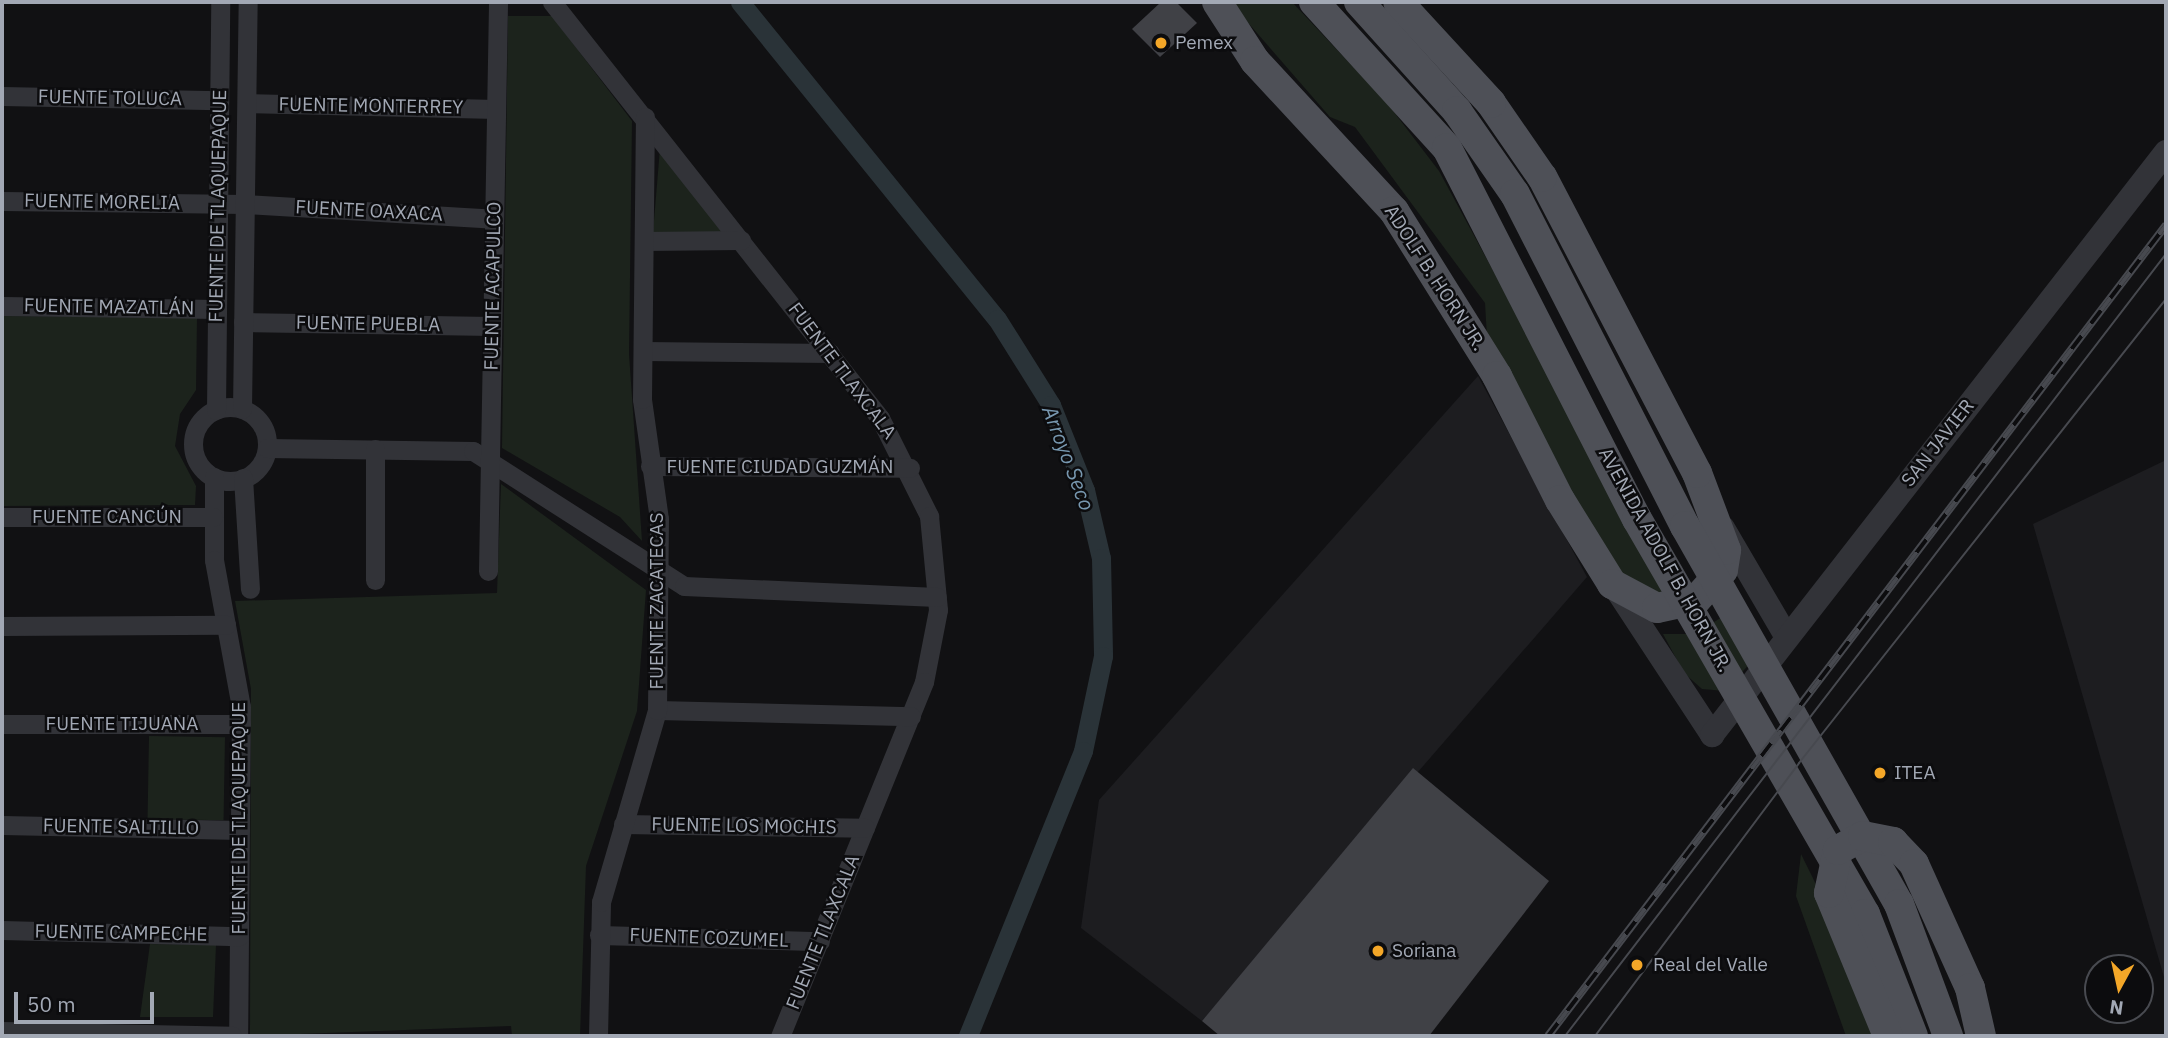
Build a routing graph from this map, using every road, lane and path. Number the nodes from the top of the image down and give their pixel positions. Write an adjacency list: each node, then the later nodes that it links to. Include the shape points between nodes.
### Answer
1 (220, 2): 10 (street, FUENTE DE TLAQUEPAQUE)
2 (248, 2): 11 (street, FUENTE DE TLAQUEPAQUE)
3 (498, 2): 12 (street, FUENTE ACAPULCO)
4 (552, 2): 13 (street, FUENTE TLAXCALA)
5 (1217, 2): 42 (main road, ADOLF B. HORN JR., via 1255,61 1394,211 1485,355 1559,500)
6 (1314, 2): 67 (main road, AVENIDA ADOLF B. HORN JR., via 1447,148 1662,558 1865,914)
7 (1359, 2): 68 (main road, AVENIDA ADOLF B. HORN JR., via 1457,111 1515,194 1685,526 1899,904)
8 (1398, 2): 38 (main road, ADOLF B. HORN JR., via 1491,103 1542,177)
9 (2, 96): 10 (street, FUENTE TOLUCA)
10 (219, 100): 16 (street, FUENTE DE TLAQUEPAQUE)
11 (247, 103): 12 (street, FUENTE MONTERREY); 17 (street, FUENTE DE TLAQUEPAQUE)
12 (496, 109): 18 (street, FUENTE ACAPULCO)
13 (645, 117): 19 (street, FUENTE TLAXCALA); 20 (street, FUENTE ZACATECAS)
14 (2166, 152): 47 (street, SAN JAVIER)
15 (2, 201): 16 (street, FUENTE MORELIA)
16 (218, 204): 17 (street, FUENTE MORELIA); 22 (street, FUENTE DE TLAQUEPAQUE)
17 (245, 204): 18 (street, FUENTE OAXACA); 23 (street, FUENTE DE TLAQUEPAQUE)
18 (494, 219): 24 (street, FUENTE ACAPULCO)
19 (741, 240): 20 (street); 26 (street, FUENTE TLAXCALA)
20 (644, 241): 25 (street, FUENTE ZACATECAS)
21 (2, 306): 22 (street, FUENTE MAZATLÁN)
22 (217, 309): 28 (street, FUENTE DE TLAQUEPAQUE)
23 (243, 322): 24 (street, FUENTE PUEBLA); 27 (street, FUENTE DE TLAQUEPAQUE)
24 (492, 326): 31 (street, FUENTE ACAPULCO)
25 (643, 351): 26 (street); 32 (street, FUENTE ZACATECAS)
26 (830, 353): 33 (street, FUENTE TLAXCALA)
27 (242, 409): 28 (street); 29 (street, via 262,424)
28 (216, 410): 34 (street, via 194,436 197,460)
29 (267, 448): 30 (street); 35 (street, via 259,467)
30 (375, 449): 31 (street, via 473,451); 41 (street)
31 (490, 459): 39 (street, FUENTE ACAPULCO); 40 (street)
32 (650, 466): 33 (street, FUENTE CIUDAD GUZMÁN); 40 (street, FUENTE ZACATECAS)
33 (910, 468): 44 (street, FUENTE TLAXCALA, via 929,516)
34 (214, 477): 35 (street); 37 (street, FUENTE DE TLAQUEPAQUE)
35 (243, 478): 43 (street)
36 (2, 517): 37 (street, FUENTE CANCÚN)
37 (213, 517): 45 (street, FUENTE DE TLAQUEPAQUE)
38 (1718, 518): 42 (main road, ADOLF B. HORN JR., via 1723,570 1696,600 1657,608); 47 (street, ADOLF B. HORN JR.)
39 (488, 570)
40 (660, 576): 44 (street, via 702,589); 48 (street, FUENTE ZACATECAS)
41 (375, 580)
42 (1612, 583): 52 (street, ADOLF B. HORN JR.)
43 (250, 589)
44 (937, 597): 49 (street, FUENTE TLAXCALA, via 929,661)
45 (226, 625): 46 (street); 51 (street, FUENTE DE TLAQUEPAQUE)
46 (2, 626)
47 (1786, 636): 52 (street, SAN JAVIER)
48 (657, 709): 49 (street); 53 (street, FUENTE ZACATECAS, via 645,768)
49 (911, 716): 55 (street, FUENTE TLAXCALA)
50 (2, 724): 51 (street, FUENTE TIJUANA)
51 (241, 724): 56 (street, FUENTE DE TLAQUEPAQUE)
52 (1712, 735)
53 (622, 824): 55 (street, FUENTE LOS MOCHIS); 58 (street, FUENTE ZACATECAS, via 601,902)
54 (2, 825): 56 (street, FUENTE SALTILLO)
55 (865, 828): 60 (street, FUENTE TLAXCALA)
56 (240, 830): 59 (street, FUENTE DE TLAQUEPAQUE)
57 (2, 930): 59 (street, FUENTE CAMPECHE)
58 (599, 935): 60 (street, FUENTE COZUMEL); 64 (street, FUENTE ZACATECAS)
59 (239, 936): 63 (street, FUENTE DE TLAQUEPAQUE)
60 (820, 940): 65 (street, FUENTE TLAXCALA)
61 (2, 1031): 62 (street)
62 (232, 1036)
63 (238, 1036)
64 (598, 1036)
65 (780, 1036)
66 (1888, 1036): 69 (main road, via 1829,893 1838,850 1863,836 1893,842 1914,864 1970,988)
67 (1913, 1036)
68 (1948, 1036)
69 (1981, 1036)

